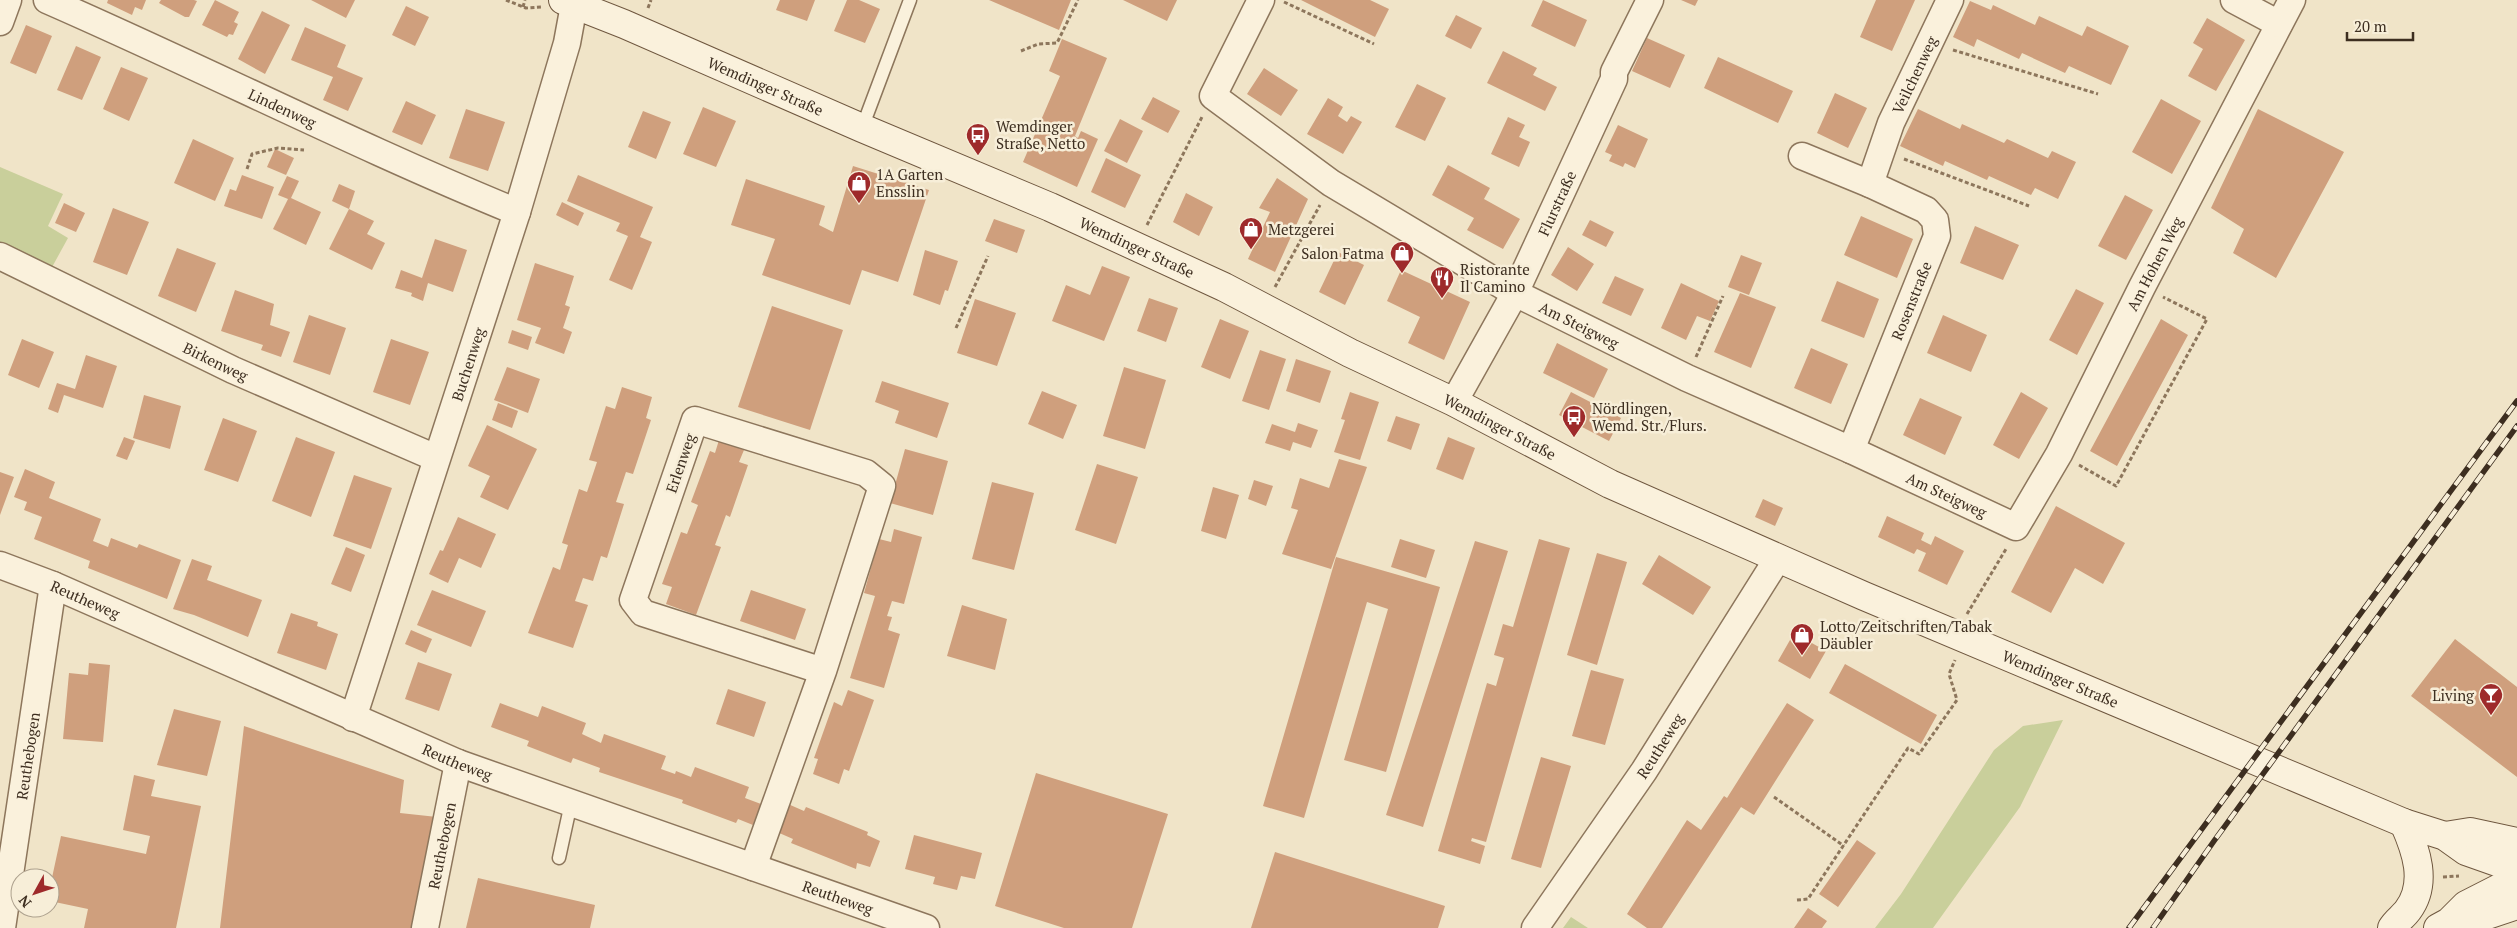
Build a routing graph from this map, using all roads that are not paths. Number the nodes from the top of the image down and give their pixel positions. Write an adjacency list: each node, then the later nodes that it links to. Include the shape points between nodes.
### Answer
1 (8, 0): 10 (street)
2 (48, 0): 15 (street, Lindenweg, via 444,182)
3 (910, 0): 12 (lane)
4 (1261, 0): 17 (street, Am Steigweg, via 1213,96 1331,183)
5 (1650, 0): 17 (street, Flurstraße, via 1614,72 1614,79 1591,131)
6 (1950, 0): 14 (street, Veilchenweg, via 1891,123)
7 (2234, 0): 11 (street)
8 (2292, 0): 11 (street, Am Hohen Weg)
9 (568, 3): 12 (main road, Wemdinger Straße, via 624,24); 15 (street, Buchenweg, via 567,43)
10 (0, 22)
11 (2278, 24): 21 (street, Am Hohen Weg, via 2059,454)
12 (862, 128): 18 (main road, Wemdinger Straße, via 1050,207 1224,287 1350,353)
13 (1802, 156): 14 (street, Rosenstraße)
14 (1870, 184): 19 (street, Rosenstraße, via 1926,210 1935,220 1937,236)
15 (518, 212): 20 (street, Buchenweg)
16 (0, 256): 20 (street, Birkenweg, via 233,370)
17 (1515, 293): 18 (street, Flurstraße); 19 (street, Am Steigweg, via 1687,378)
18 (1454, 402): 22 (main road, Wemdinger Straße, via 1610,484)
19 (1851, 450): 21 (street, Am Steigweg)
20 (436, 458): 26 (street, Buchenweg)
21 (2016, 527)
22 (1778, 558): 29 (main road, Wemdinger Straße); 41 (street, Reutheweg, via 1644,771)
23 (0, 565): 24 (street, Reutheweg)
24 (53, 585): 26 (street, Reutheweg); 38 (street, Reuthebogen)
25 (823, 671): 25 (street, Erlenweg, via 882,486 866,473 695,420 633,600 643,612); 33 (street, Erlenweg)
26 (352, 718): 27 (street, Reutheweg)
27 (458, 763): 28 (street, Reutheweg); 39 (street, Reuthebogen)
28 (571, 803): 32 (lane); 33 (street, Reutheweg)
29 (2404, 823): 30 (main road, Wemdinger Straße); 42 (main road, via 2419,862 2419,877 2409,909)
30 (2445, 836): 31 (main road, Wemdinger Straße, via 2470,832); 34 (main road, Wemdinger Straße, via 2466,850)
31 (2517, 842)
32 (559, 858)
33 (753, 867): 40 (street, Reutheweg)
34 (2517, 869)
35 (2517, 879): 37 (main road, via 2466,905)
36 (2517, 904): 37 (main road, via 2474,920)
37 (2443, 925)
38 (2, 928)
39 (425, 928)
40 (926, 928)
41 (1535, 928)
42 (2392, 928)

